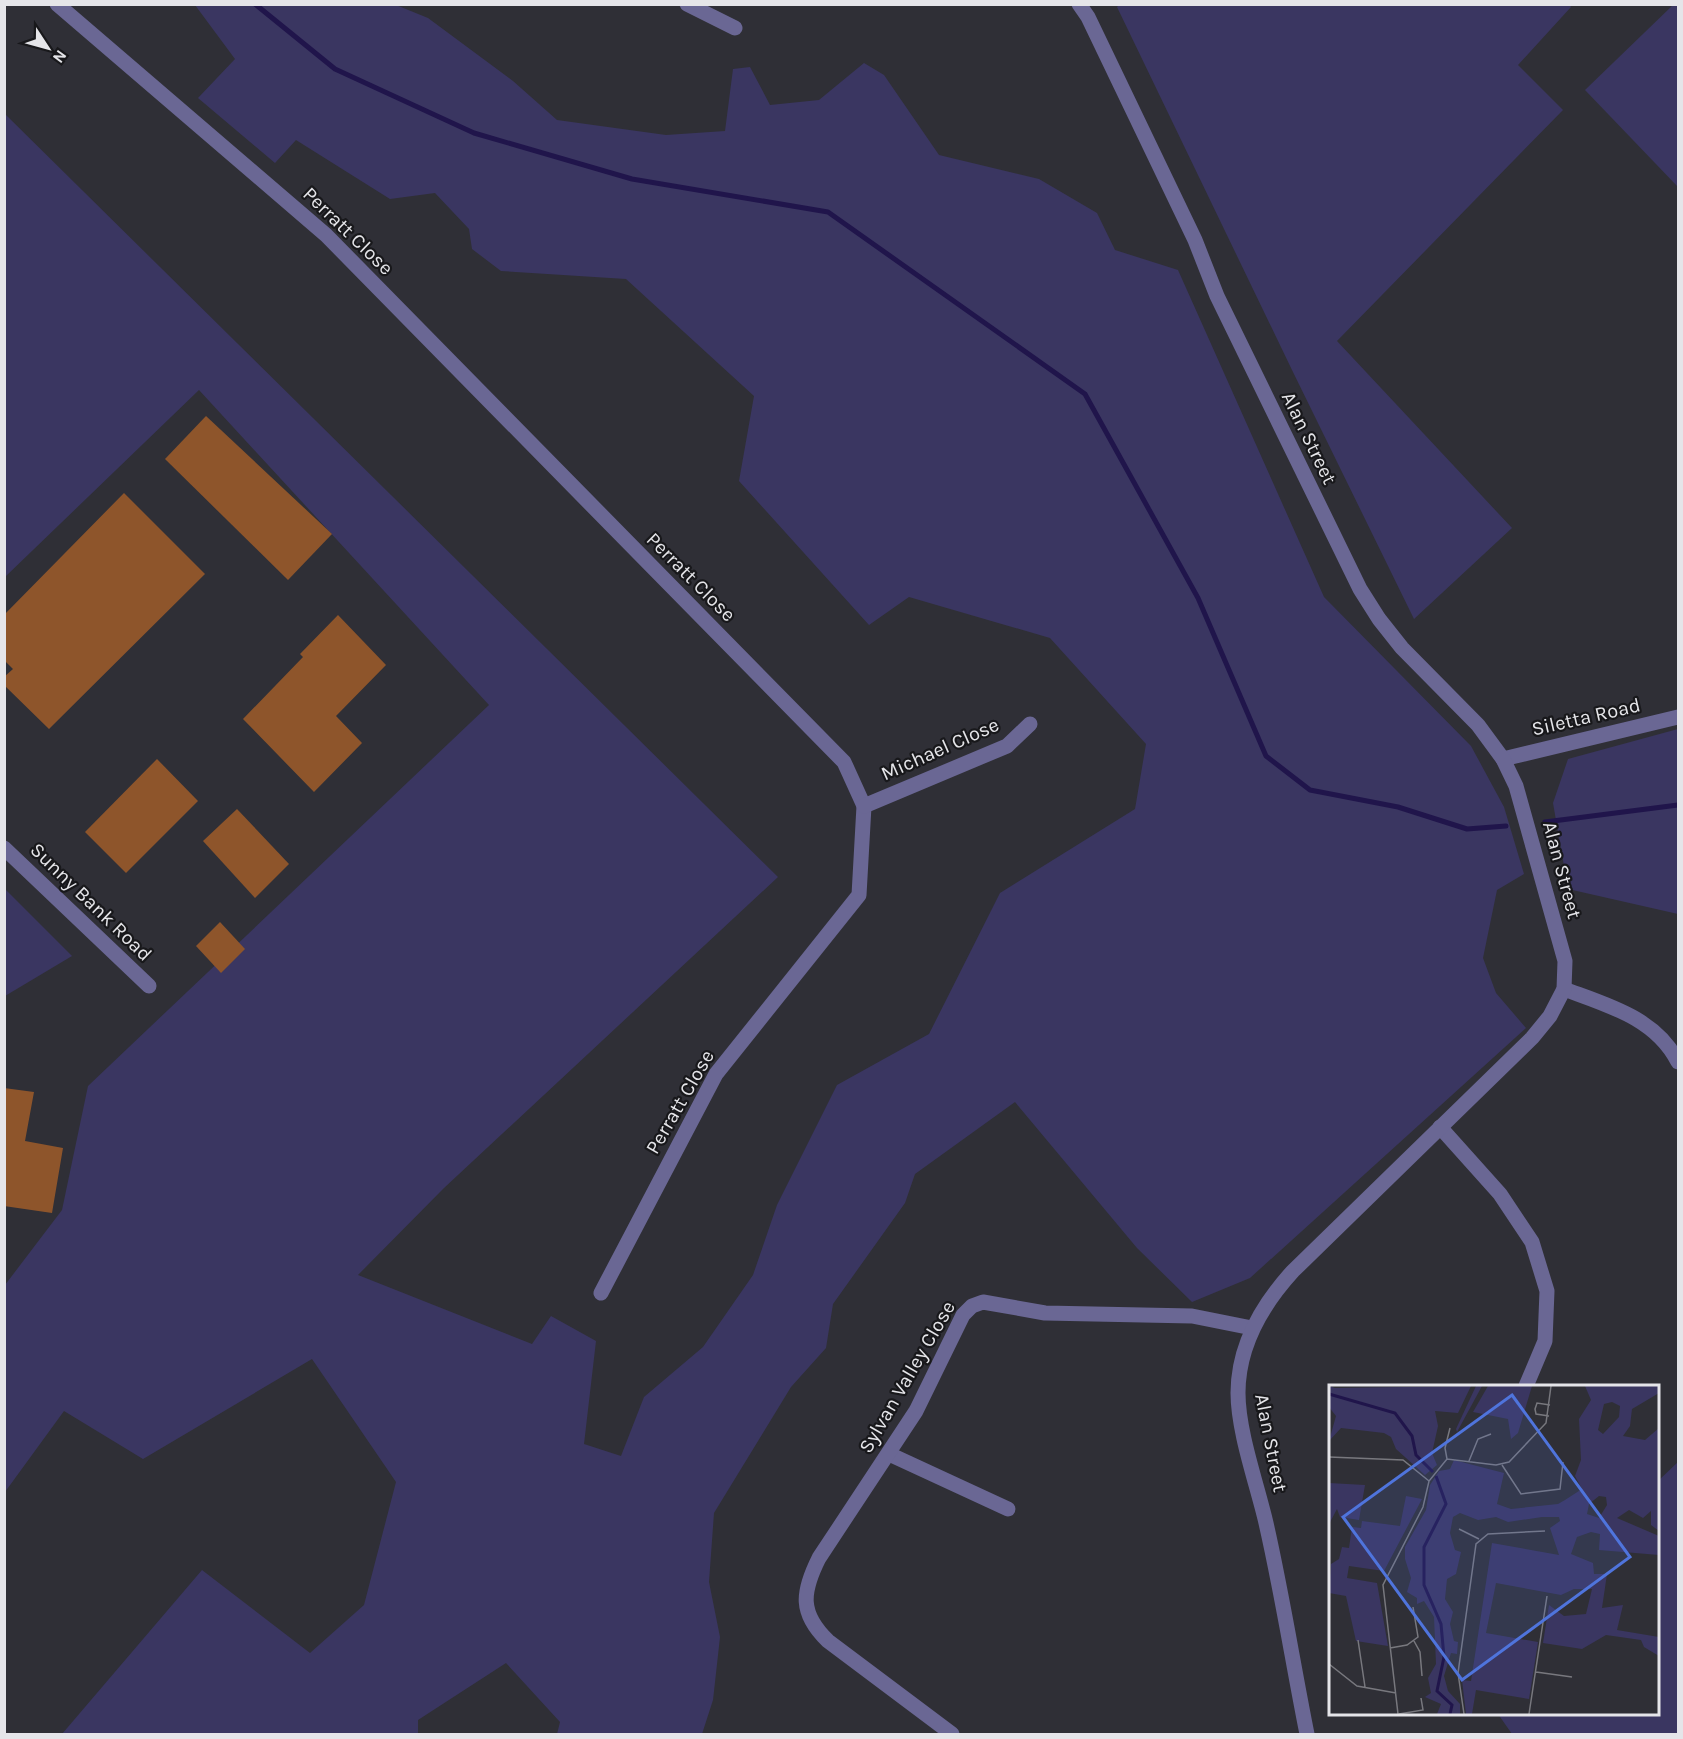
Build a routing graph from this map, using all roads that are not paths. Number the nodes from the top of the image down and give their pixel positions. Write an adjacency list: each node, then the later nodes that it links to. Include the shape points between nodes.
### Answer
1 (57, 4): 8 (street, Perratt Close, via 326,236 844,762)
2 (687, 4): 4 (street)
3 (1079, 4): 7 (street, Alan Street, via 1360,590 1402,648 1478,725)
4 (735, 28)
5 (1678, 717): 7 (street, Siletta Road)
6 (1030, 724): 8 (street, Michael Close, via 1006,746)
7 (1503, 759): 11 (street, Alan Street, via 1523,808 1565,961)
8 (864, 806): 14 (street, Perratt Close, via 859,895 716,1074)
9 (4, 848): 10 (street, Sunny Bank Road)
10 (149, 986)
11 (1564, 989): 12 (street, via 1626,1013 1651,1029 1672,1049); 13 (street, Alan Street, via 1550,1016 1532,1038)
12 (1678, 1062)
13 (1440, 1127): 15 (street, Alan Street, via 1293,1271); 16 (street, via 1500,1194 1532,1242 1547,1291 1545,1341)
14 (601, 1293)
15 (1252, 1328): 17 (street, Sylvan Valley Close, via 1192,1316 1045,1313 983,1302 963,1315 916,1411); 20 (street, Alan Street, via 1238,1392 1240,1417 1267,1525)
16 (1526, 1385)
17 (889, 1454): 18 (street); 19 (street, Sylvan Valley Close, via 819,1558 808,1579 806,1603 818,1631 828,1641)
18 (1008, 1509)
19 (952, 1734)
20 (1307, 1734)

